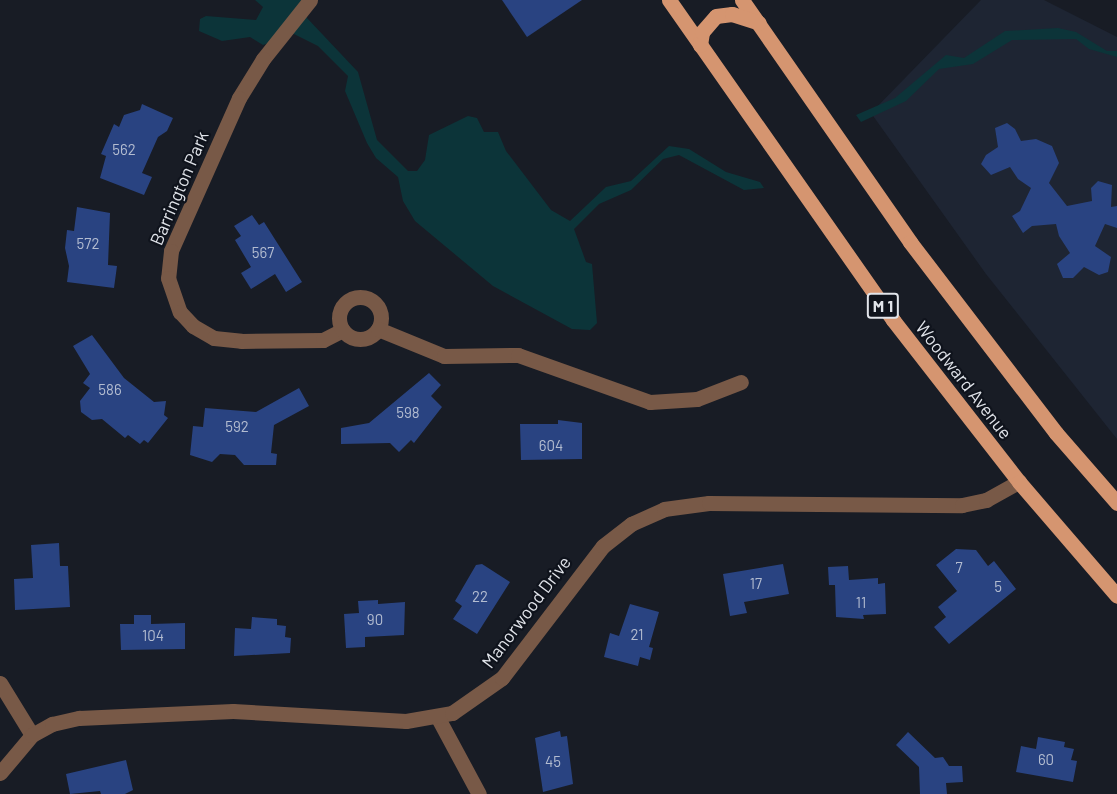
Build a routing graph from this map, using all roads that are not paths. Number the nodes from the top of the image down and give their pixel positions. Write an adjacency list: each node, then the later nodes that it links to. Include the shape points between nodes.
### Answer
1 (310, 0): 7 (street, Barrington Park, via 263,59 239,98 171,251 167,271 171,294 188,321 205,334 225,340 323,340)
2 (669, 0): 5 (main road, Woodward Avenue / M 1)
3 (742, 0): 4 (main road)
4 (759, 23): 5 (main road, via 732,14 716,16 702,32); 10 (main road, via 910,242 1056,433)
5 (700, 45): 9 (main road, Woodward Avenue / M 1, via 880,302)
6 (378, 329): 7 (street, via 364,339); 7 (street, via 380,310 372,301 359,297 340,312); 8 (street, via 444,356 518,355 650,402 697,399)
7 (343, 330)
8 (741, 382)
9 (1019, 482): 11 (main road, Woodward Avenue / M 1); 13 (street, Manorwood Drive, via 986,500 962,505 709,503 680,505 650,514 621,530 596,554 493,686 466,706)
10 (1117, 503)
11 (1117, 596)
12 (0, 683): 14 (street)
13 (438, 718): 14 (street, Manorwood Drive, via 406,721 250,711 150,712 79,718 52,724); 16 (street)
14 (32, 735): 15 (street, Manorwood Drive)
15 (0, 773)
16 (480, 794)

